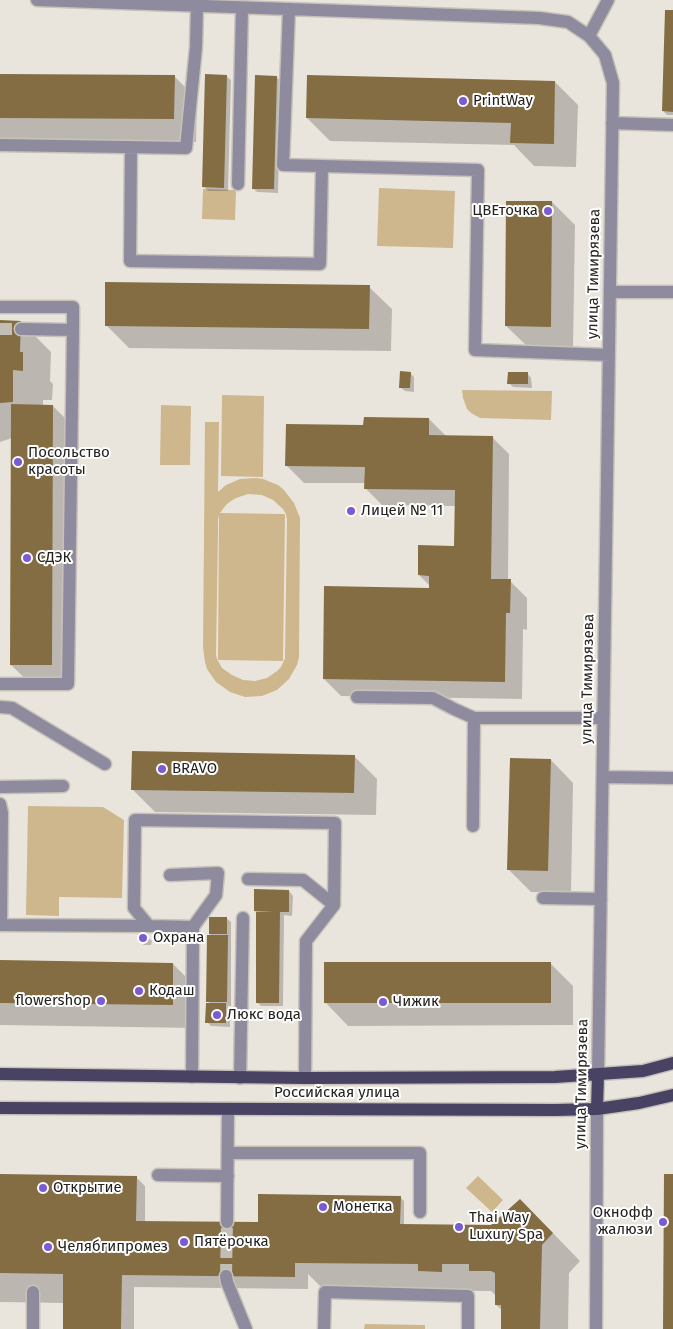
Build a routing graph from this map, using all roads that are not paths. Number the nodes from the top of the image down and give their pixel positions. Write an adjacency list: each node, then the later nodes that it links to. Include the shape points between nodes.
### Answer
1 (36, 0): 3 (street)
2 (608, 0): 7 (street)
3 (197, 6): 5 (street); 11 (street, via 186,148)
4 (343, 6): 6 (street); 7 (street, via 539,18 568,22)
5 (242, 8): 6 (street); 13 (street)
6 (289, 9): 12 (street, via 283,164)
7 (590, 36): 8 (street, улица Тимирязева, via 605,56 613,83)
8 (612, 123): 9 (street); 14 (street, улица Тимирязева)
9 (673, 125)
10 (0, 145): 11 (street)
11 (132, 147): 12 (street, via 130,261 320,264)
12 (322, 166): 19 (street, via 478,170 475,350)
13 (238, 184)
14 (610, 292): 15 (street); 19 (street, улица Тимирязева)
15 (673, 292)
16 (0, 307): 18 (street, via 73,307)
17 (22, 329): 18 (street)
18 (73, 330): 20 (street, via 68,684)
19 (609, 355): 24 (street, улица Тимирязева)
20 (0, 684)
21 (357, 697): 23 (street, via 433,698)
22 (0, 707): 25 (street, via 12,708)
23 (474, 718): 24 (street); 31 (street)
24 (604, 718): 26 (street, улица Тимирязева)
25 (105, 764)
26 (602, 777): 27 (street); 35 (street, улица Тимирязева)
27 (673, 778)
28 (63, 786): 29 (street)
29 (0, 787)
30 (0, 804): 38 (street, via 1,925)
31 (472, 826)
32 (170, 875): 39 (street, via 218,873 216,895)
33 (248, 879): 36 (street, via 303,880)
34 (543, 898): 35 (street)
35 (600, 898): 42 (street, улица Тимирязева)
36 (334, 905): 38 (street, via 334,823 135,820 134,908); 45 (street, via 306,941)
37 (243, 918): 44 (street)
38 (149, 926): 39 (street)
39 (192, 926): 43 (street)
40 (673, 1063): 42 (main road, Российская улица, via 643,1071)
41 (0, 1074): 43 (main road, Российская улица)
42 (598, 1075): 45 (main road, Российская улица); 48 (main road, улица Тимирязева)
43 (192, 1077): 44 (main road, Российская улица)
44 (240, 1078): 45 (main road, Российская улица)
45 (306, 1078)
46 (673, 1095): 48 (main road, Российская улица)
47 (0, 1108): 49 (main road, Российская улица)
48 (597, 1108): 49 (main road, Российская улица); 61 (street, улица Тимирязева)
49 (228, 1109): 50 (street)
50 (228, 1153): 52 (street); 53 (street, via 420,1153)
51 (158, 1176): 52 (street)
52 (228, 1176): 54 (street)
53 (420, 1212)
54 (227, 1222)
55 (226, 1276): 58 (street)
56 (33, 1292): 57 (street)
57 (32, 1329)
58 (246, 1329)
59 (324, 1329): 60 (street, via 325,1292 468,1296)
60 (468, 1329)
61 (596, 1329)

